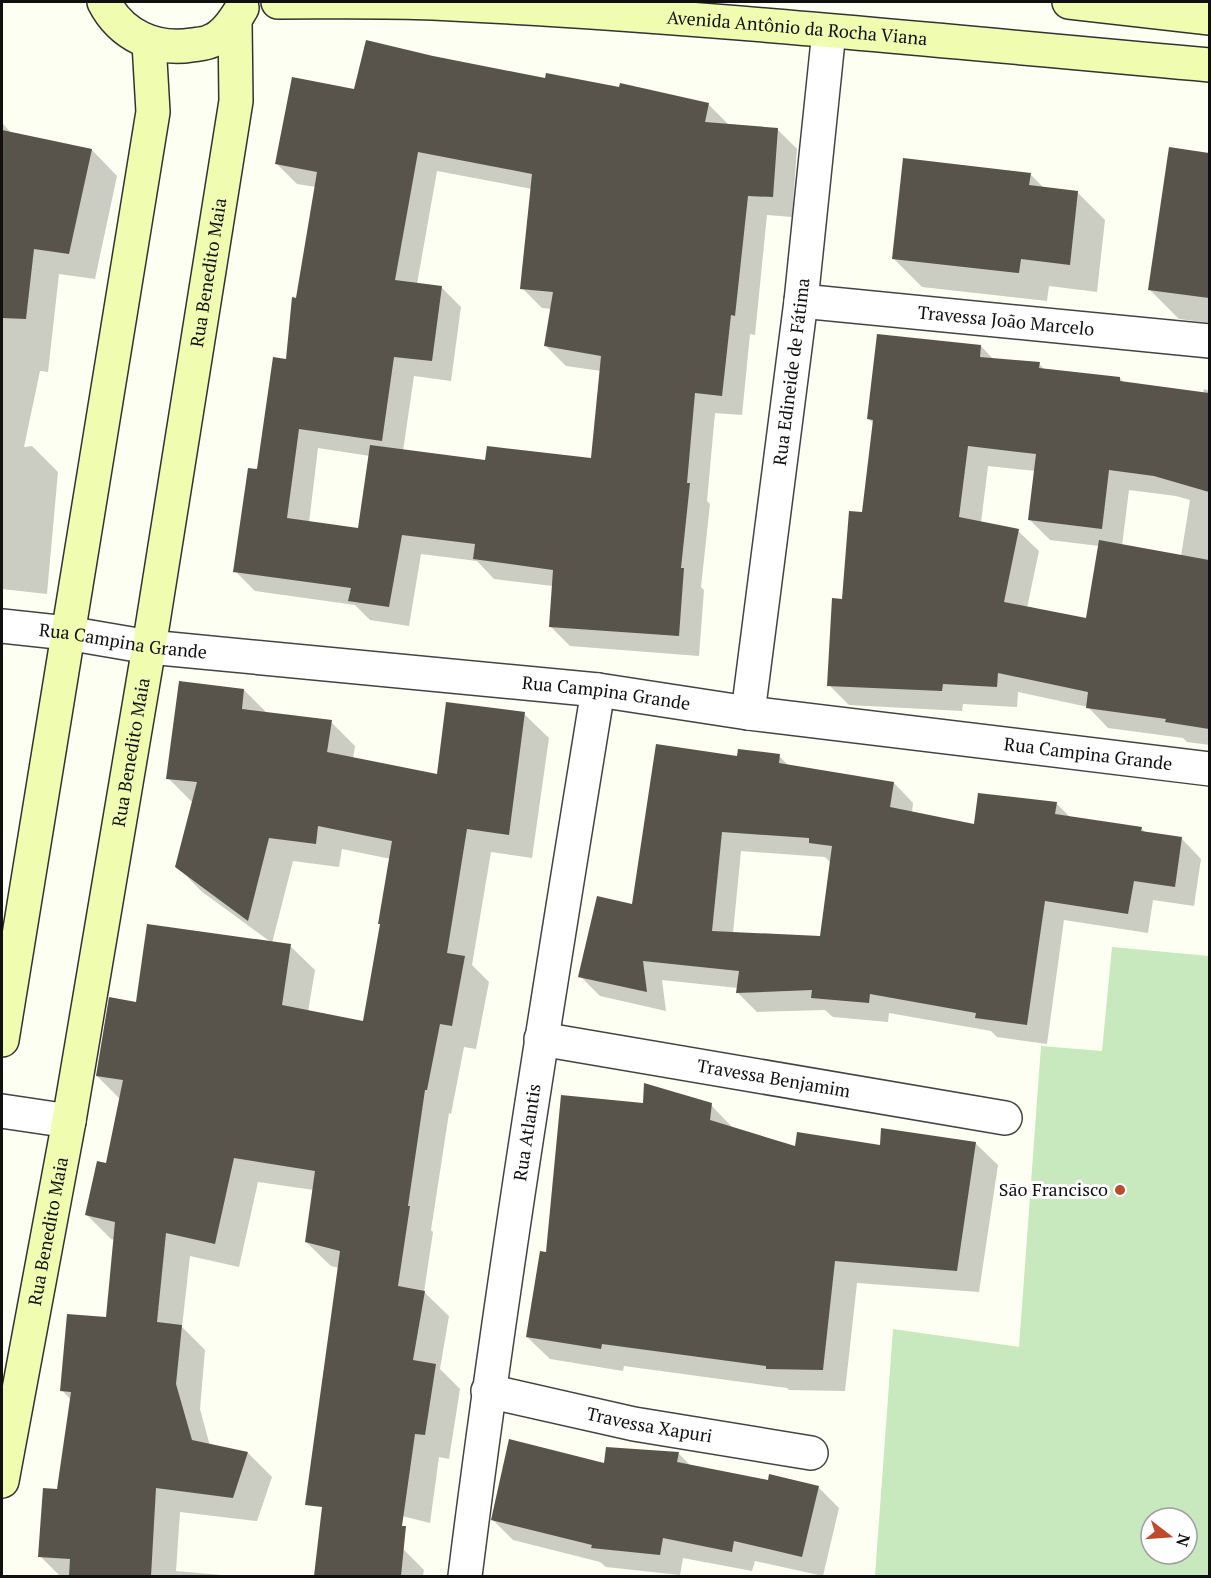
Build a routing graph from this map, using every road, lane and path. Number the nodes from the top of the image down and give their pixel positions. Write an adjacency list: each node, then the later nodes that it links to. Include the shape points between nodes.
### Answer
1 (104, 2): 7 (street, via 127,32)
2 (278, 2): 6 (street, Avenida Antônio da Rocha Viana, via 431,3)
3 (1069, 2): 5 (street)
4 (240, 12): 7 (street, via 212,41 181,47); 13 (street, Rua Benedito Maia, via 236,101)
5 (1209, 18)
6 (829, 31): 8 (street, Avenida Antônio da Rocha Viana); 9 (street, Rua Edineide de Fátima)
7 (149, 43): 12 (street, via 153,112)
8 (1209, 65)
9 (801, 301): 10 (street, Travessa João Marcelo); 15 (street, Rua Edineide de Fátima)
10 (1209, 341)
11 (2, 626): 12 (street, Rua Campina Grande)
12 (68, 633): 13 (street, Rua Campina Grande); 17 (street)
13 (149, 647): 14 (street, Rua Campina Grande); 21 (street, Rua Benedito Maia)
14 (598, 690): 15 (street, Rua Campina Grande); 18 (street, Rua Atlantis)
15 (748, 713): 16 (street, Rua Campina Grande)
16 (1209, 769)
17 (2, 1040)
18 (541, 1040): 20 (street, Travessa Benjamim); 22 (street, Rua Atlantis)
19 (2, 1112): 21 (street)
20 (1005, 1118)
21 (69, 1121): 24 (street, Rua Benedito Maia)
22 (488, 1390): 23 (street, Travessa Xapuri, via 634,1424); 25 (street, Rua Atlantis)
23 (811, 1453)
24 (2, 1481)
25 (465, 1576)

